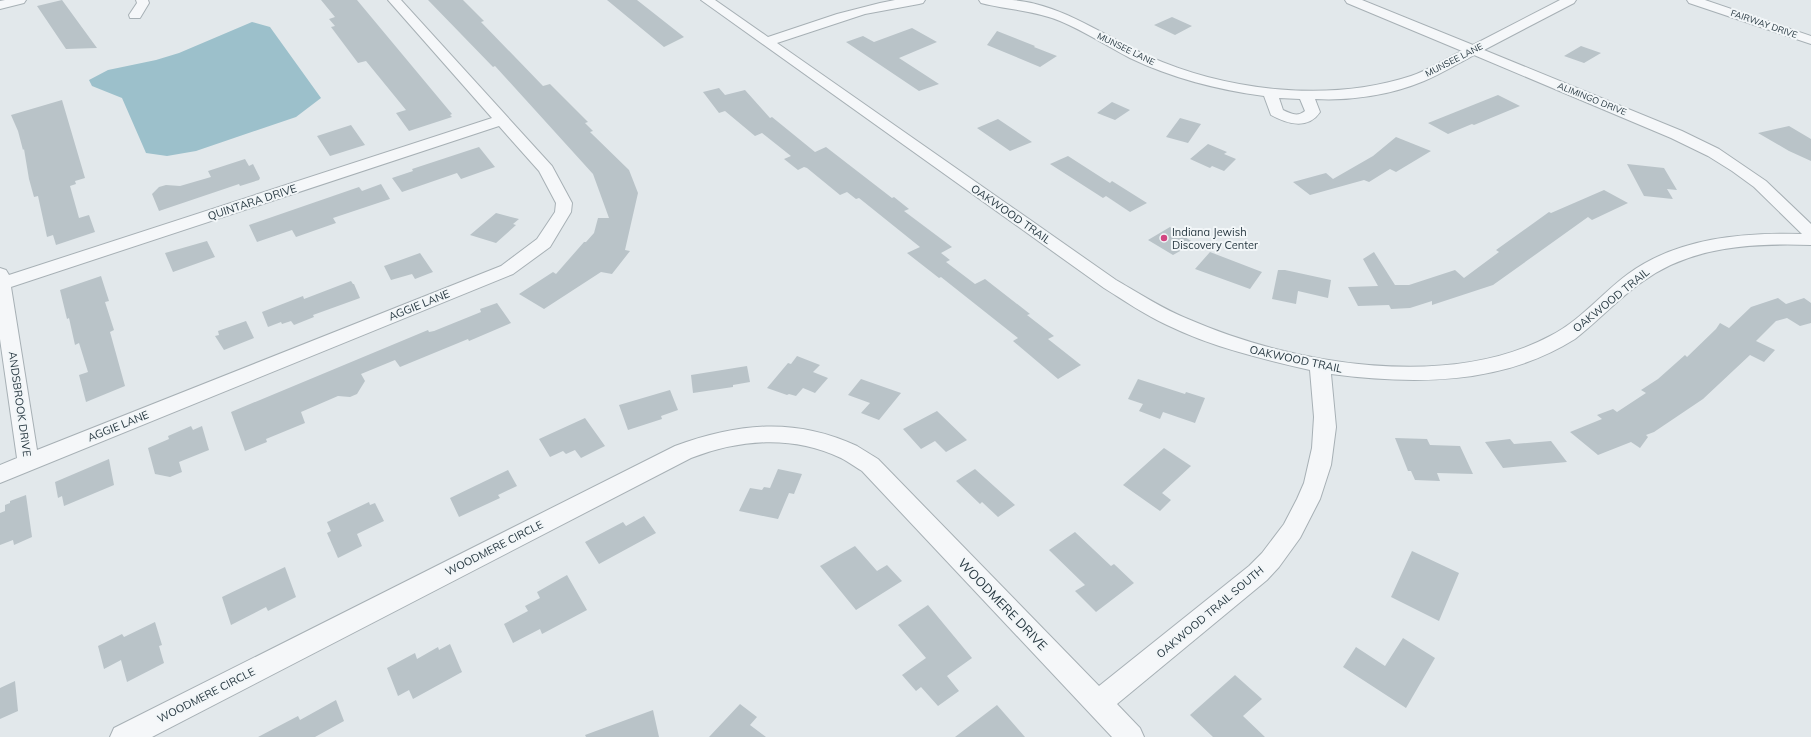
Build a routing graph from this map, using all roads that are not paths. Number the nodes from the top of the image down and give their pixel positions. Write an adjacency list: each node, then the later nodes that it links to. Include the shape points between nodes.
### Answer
1 (20, 0): 10 (street)
2 (142, 0): 11 (street, via 143,3)
3 (394, 0): 17 (street, AGGIE LANE)
4 (707, 0): 13 (street, OAKWOOD TRAIL)
5 (919, 0): 13 (street, via 868,9)
6 (985, 0): 15 (street, MUNSEE LANE, via 1024,6 1055,15 1137,56 1179,73 1236,87)
7 (1351, 0): 14 (street, ALIMINGO DRIVE)
8 (1570, 0): 14 (street, MUNSEE LANE)
9 (1694, 0): 12 (street, FAIRWAY DRIVE)
10 (0, 5)
11 (135, 15)
12 (1811, 40)
13 (767, 42): 21 (street, OAKWOOD TRAIL, via 1137,301 1179,323 1226,342 1253,351)
14 (1473, 50): 16 (street, MUNSEE LANE, via 1427,75 1395,86 1355,93); 18 (street, ALIMINGO DRIVE, via 1707,149 1733,164 1762,186)
15 (1270, 92): 16 (street, MUNSEE LANE); 16 (street, via 1276,112 1294,119 1309,117 1313,112)
16 (1305, 94)
17 (502, 120): 20 (street, QUINTARA DRIVE); 22 (street, AGGIE LANE, via 546,169 564,204 563,212 544,243 506,270)
18 (1811, 234)
19 (1811, 240): 21 (street, OAKWOOD TRAIL, via 1731,243 1674,257 1653,266 1635,278 1558,341 1528,355 1499,364 1459,371 1414,373 1358,371)
20 (1, 279): 22 (street, ANDSBROOK DRIVE)
21 (1320, 366): 25 (street, OAKWOOD TRAIL SOUTH, via 1324,413 1323,448 1313,491 1295,526 1258,573)
22 (28, 462): 24 (street, AGGIE LANE)
23 (875, 472): 25 (street, WOODMERE DRIVE); 26 (street, WOODMERE CIRCLE, via 870,465 846,451 792,434 743,434 693,447)
24 (0, 474)
25 (1098, 703): 27 (street, WOODMERE DRIVE)
26 (124, 737)
27 (1130, 737)

